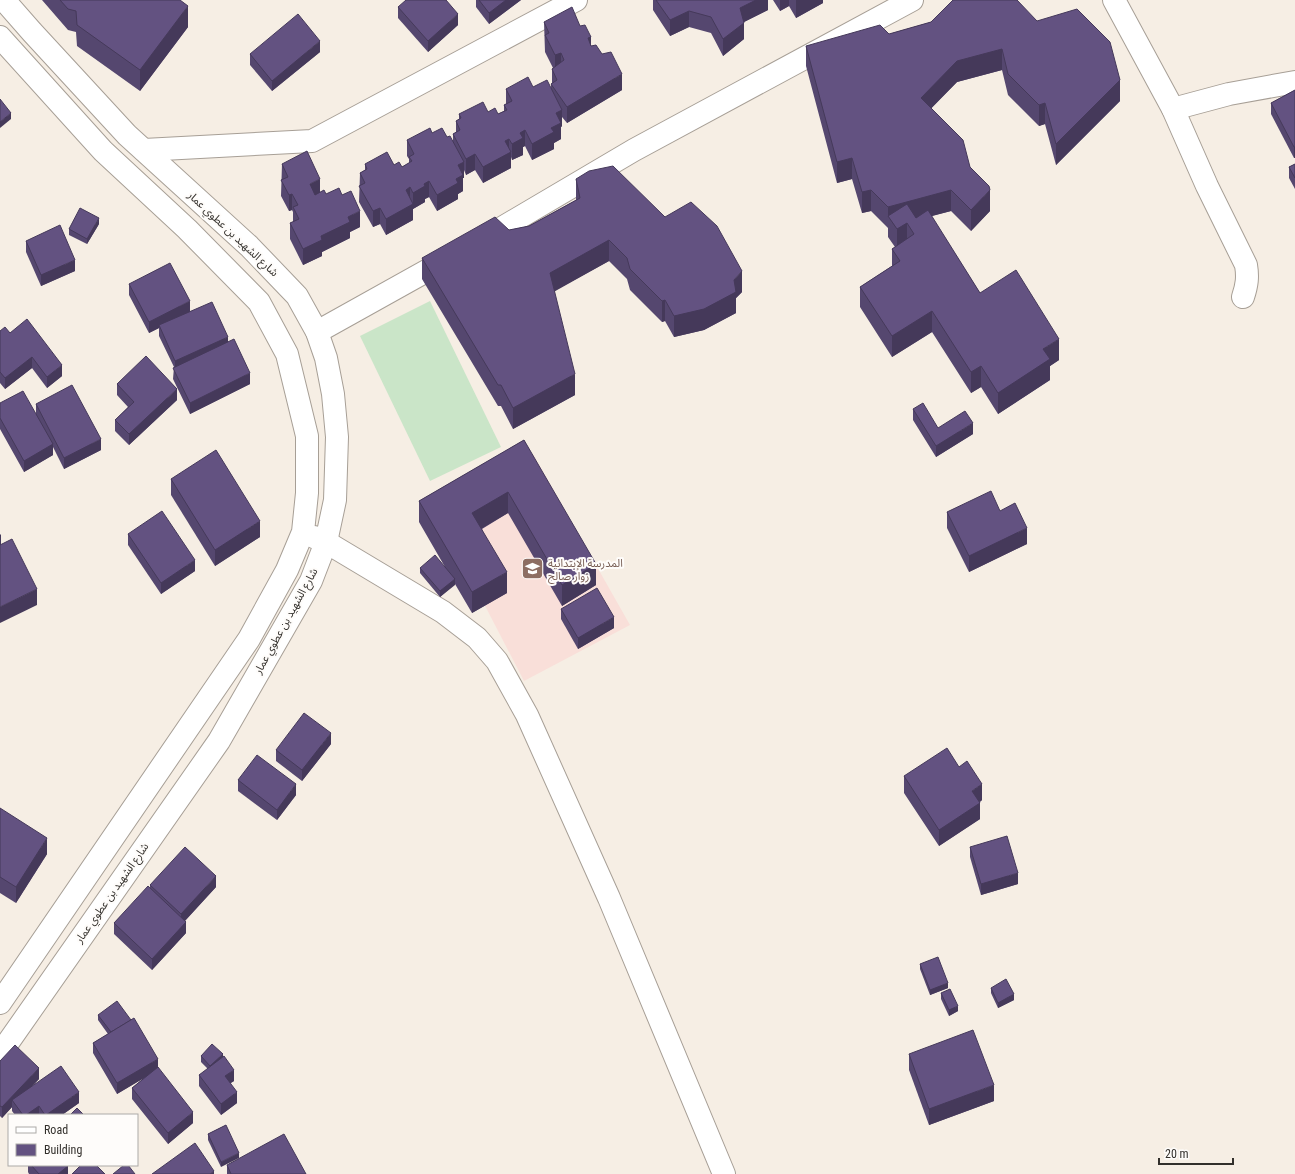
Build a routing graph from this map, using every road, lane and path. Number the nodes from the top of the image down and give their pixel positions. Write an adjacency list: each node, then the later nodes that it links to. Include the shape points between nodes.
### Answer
1 (4, 0): 8 (street, شارع الشهيد بن عطوي عمار, via 127,135)
2 (576, 0): 8 (street, via 312,141)
3 (912, 0): 10 (street, via 634,150 433,268)
4 (1114, 0): 7 (street)
5 (0, 36): 11 (street, via 103,151 259,302 287,354 307,436 307,493)
6 (1295, 82): 7 (street, via 1230,94)
7 (1173, 109): 9 (street, via 1246,265 1248,276)
8 (144, 150): 10 (street, شارع الشهيد بن عطوي عمار, via 249,246 286,284 297,296)
9 (1243, 297)
10 (317, 332): 12 (street, شارع الشهيد بن عطوي عمار, via 326,358 333,394 337,437 336,500)
11 (303, 532): 12 (street); 13 (street, via 287,570 249,639)
12 (326, 542): 14 (street, شارع الشهيد بن عطوي عمار, via 311,581 218,741); 15 (street, via 444,612 477,638 497,661 527,715 609,898)
13 (0, 1003)
14 (0, 1054)
15 (724, 1174)

